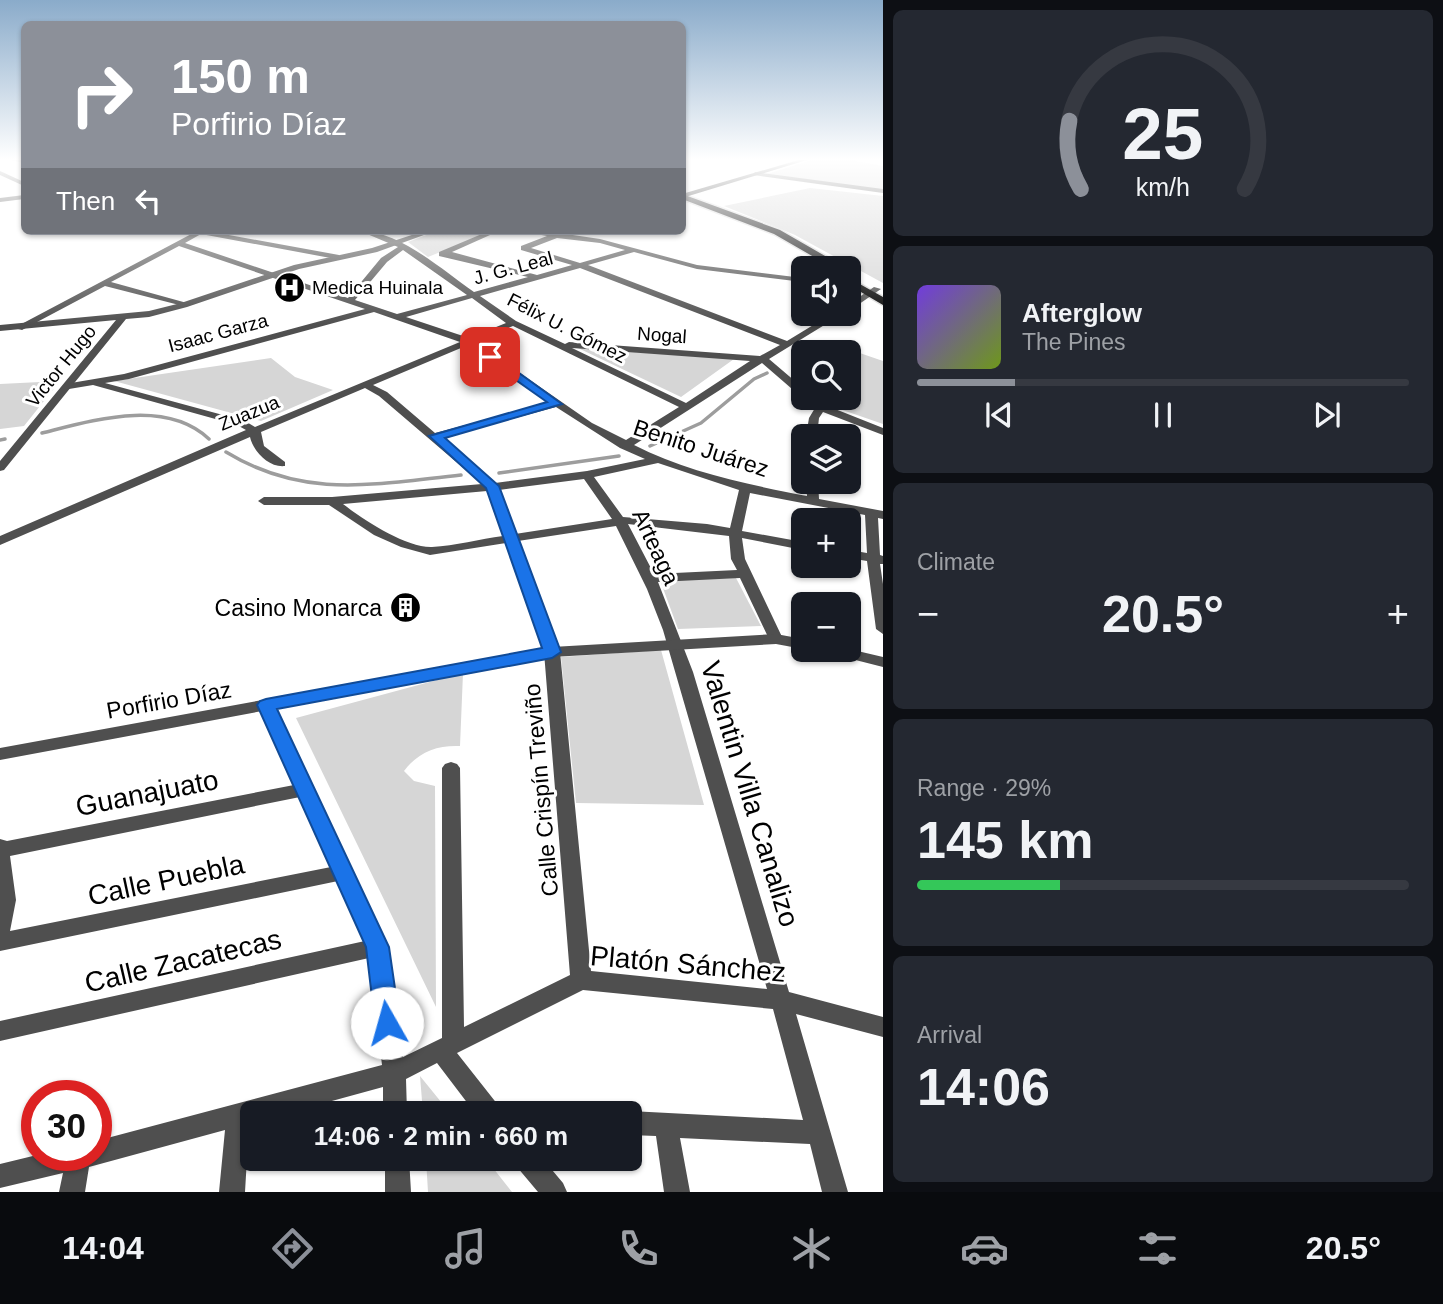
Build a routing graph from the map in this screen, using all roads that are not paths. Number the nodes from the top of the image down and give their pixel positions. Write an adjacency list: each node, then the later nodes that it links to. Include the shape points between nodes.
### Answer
1 (716, 215): 13 (main road)
2 (732, 215): 14 (main road)
3 (196, 235): 9 (street)
4 (217, 235): 15 (street)
5 (375, 235): 10 (street, Félix U. Gómez)
6 (422, 235): 10 (street)
7 (486, 235): 12 (street)
8 (556, 235): 11 (street); 17 (street, via 524,248)
9 (180, 244): 18 (street, Benito Juárez); 22 (street)
10 (401, 244): 15 (street); 16 (street, Félix U. Gómez); 25 (street)
11 (635, 250): 17 (street, J. G. Leal); 20 (street, via 697,267)
12 (445, 253): 16 (street); 19 (street)
13 (806, 256)
14 (819, 256)
15 (335, 257): 18 (street)
16 (424, 261): 24 (street, Félix U. Gómez)
17 (580, 265): 19 (street, J. G. Leal); 38 (street)
18 (273, 275): 25 (street, Benito Juárez); 28 (street)
19 (536, 278): 24 (street, J. G. Leal)
20 (791, 279)
21 (861, 281): 23 (main road)
22 (103, 283): 28 (street); 34 (street)
23 (877, 292): 26 (street); 27 (main road)
24 (472, 295): 30 (street, J. G. Leal); 32 (street, Félix U. Gómez)
25 (350, 300): 29 (street, Benito Juárez)
26 (861, 301)
27 (883, 302)
28 (184, 305): 31 (street)
29 (376, 309): 30 (street, Benito Juárez); 41 (street, Isaac Garza)
30 (400, 316): 36 (street, Benito Juárez)
31 (122, 318): 34 (street); 43 (street, Victor Hugo)
32 (513, 323): 36 (street, Zuazua); 37 (street, Félix U. Gómez)
33 (0, 326): 34 (street)
34 (23, 326)
35 (819, 326): 38 (street)
36 (468, 341): 42 (street, Zuazua); 44 (street, Benito Juárez)
37 (560, 344): 39 (street, Nogal); 45 (street, Félix U. Gómez)
38 (788, 345): 39 (street)
39 (765, 361): 40 (street); 45 (street, via 739,371)
40 (791, 382)
41 (96, 383): 43 (street, Isaac Garza); 47 (street, via 241,423)
42 (366, 385): 47 (street, Zuazua); 49 (street)
43 (69, 386): 53 (street, Victor Hugo)
44 (556, 404): 49 (street); 50 (street, Benito Juárez)
45 (687, 407): 50 (street)
46 (828, 410): 48 (street)
47 (255, 431): 52 (street, via 256,444); 65 (street, Zuazua)
48 (883, 432)
49 (436, 436): 55 (street)
50 (626, 447): 51 (street, Benito Juárez)
51 (652, 458): 54 (street); 56 (street, Benito Juárez)
52 (281, 464)
53 (0, 468)
54 (587, 475): 55 (street); 62 (street, Arteaga)
55 (490, 484): 59 (street); 64 (street, Calle Crispín Treviño)
56 (745, 488): 60 (street, Benito Juárez); 63 (street)
57 (813, 494): 60 (street)
58 (264, 501): 59 (street)
59 (332, 501): 64 (street, via 417,550)
60 (813, 502): 61 (street, Benito Juárez)
61 (877, 514): 68 (street)
62 (622, 521): 63 (street); 64 (street); 70 (street, Arteaga)
63 (735, 533): 66 (street); 69 (street)
64 (513, 540): 75 (street, Calle Crispín Treviño)
65 (0, 541)
66 (791, 544)
67 (861, 559): 68 (street)
68 (878, 566): 71 (street)
69 (744, 574): 70 (street); 72 (street)
70 (648, 578): 74 (street, Arteaga)
71 (883, 629)
72 (776, 639): 73 (street, Porfirio Díaz); 74 (street, Porfirio Díaz)
73 (791, 642)
74 (676, 644): 75 (street, Porfirio Díaz); 88 (street, Valentin Villa Canalizo)
75 (552, 652): 78 (street, Porfirio Díaz); 87 (street, Calle Crispín Treviño)
76 (861, 657): 77 (street)
77 (883, 662)
78 (266, 705): 79 (street, Porfirio Díaz); 81 (street)
79 (0, 754)
80 (451, 768): 91 (street)
81 (304, 790): 82 (street, Guanajuato); 83 (street)
82 (1, 848): 84 (street, via 6,900)
83 (343, 872): 85 (street, Calle Puebla); 86 (street)
84 (0, 931)
85 (0, 943)
86 (378, 947): 90 (street, Calle Zacatecas); 92 (street)
87 (581, 981): 88 (street, Platón Sánchez); 91 (street, Platón Sánchez)
88 (782, 1000): 89 (street, Platón Sánchez); 98 (street, Valentin Villa Canalizo)
89 (883, 1027)
90 (0, 1031)
91 (447, 1047): 92 (street, Platón Sánchez); 94 (street)
92 (394, 1073): 93 (street); 95 (street, Platón Sánchez)
93 (395, 1101)
94 (482, 1101)
95 (238, 1115): 99 (street, Platón Sánchez); 106 (street)
96 (642, 1124): 97 (street)
97 (666, 1125): 98 (street); 109 (street)
98 (819, 1133): 110 (street, Valentin Villa Canalizo)
99 (112, 1148)
100 (24, 1171): 104 (street, Platón Sánchez)
101 (81, 1171): 105 (street)
102 (397, 1171): 107 (street)
103 (537, 1171): 108 (street)
104 (0, 1177)
105 (72, 1192)
106 (232, 1192)
107 (398, 1192)
108 (554, 1192)
109 (677, 1192)
110 (835, 1192)

